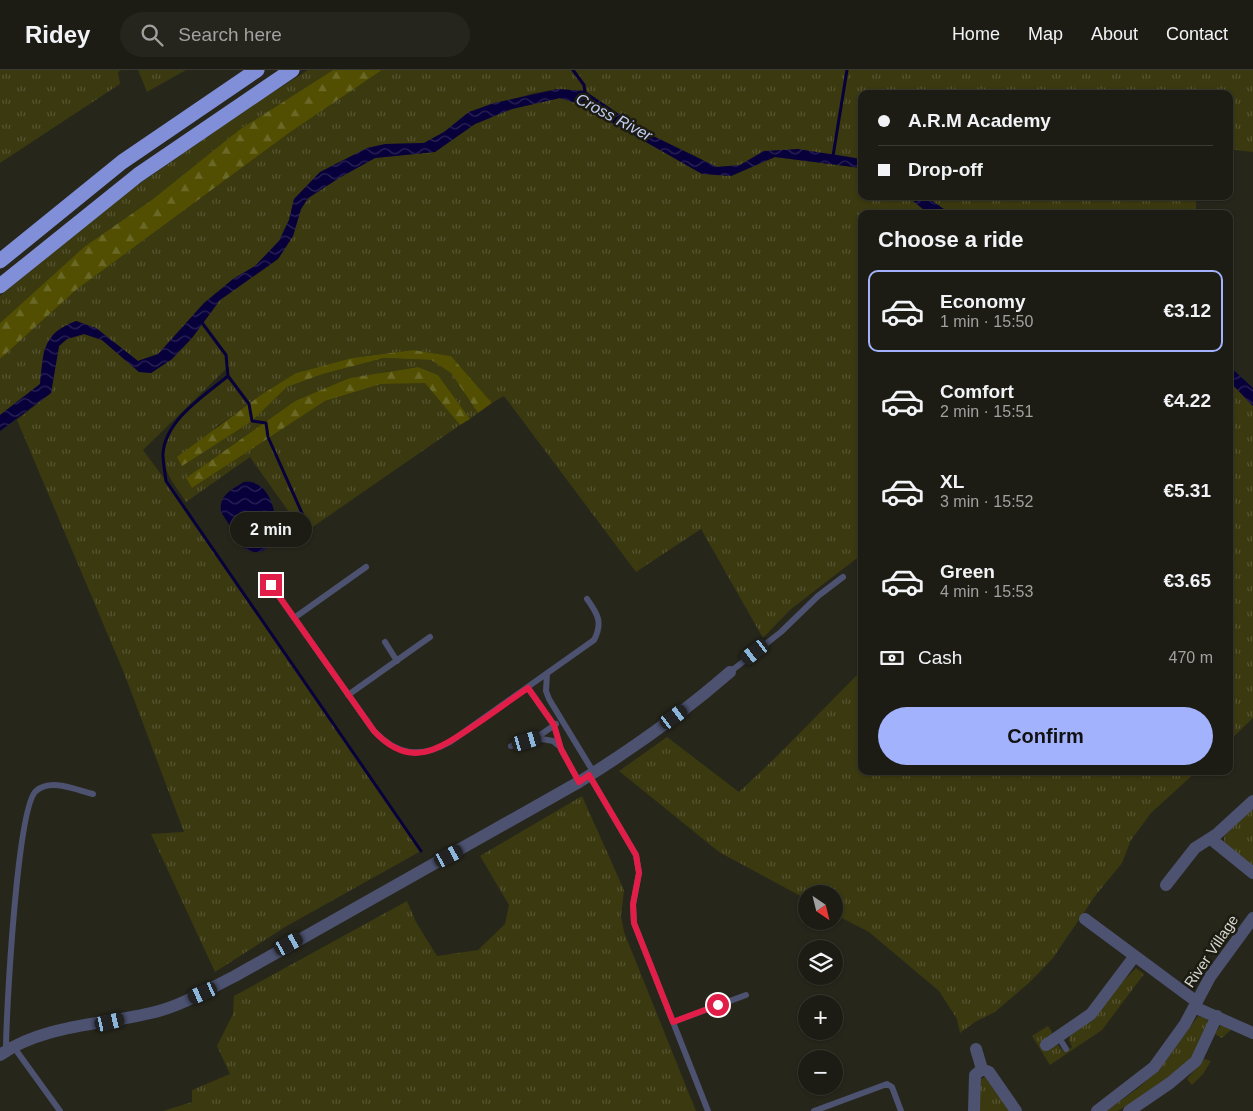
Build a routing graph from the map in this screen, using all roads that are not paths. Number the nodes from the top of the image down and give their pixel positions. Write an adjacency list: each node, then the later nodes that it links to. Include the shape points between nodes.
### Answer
1 (257, 70): 3 (highway, via 122,162)
2 (292, 70): 4 (highway, via 138,175)
3 (0, 261)
4 (0, 286)
5 (366, 567): 9 (lane)
6 (843, 578): 13 (lane)
7 (271, 585): 9 (lane)
8 (588, 599): 14 (lane, via 600,622 594,640)
9 (294, 618): 16 (lane)
10 (430, 638): 12 (lane)
11 (385, 642): 12 (lane)
12 (397, 661): 16 (lane)
13 (730, 672): 22 (street, via 702,697)
14 (546, 674): 15 (lane); 17 (lane, via 546,691)
15 (528, 688): 16 (lane, via 450,742 435,750 416,753 394,749 383,741); 18 (lane)
16 (348, 695)
17 (561, 720): 18 (lane); 22 (lane)
18 (554, 725): 19 (lane); 21 (lane)
19 (536, 738): 20 (lane); 21 (lane, via 554,740)
20 (511, 746)
21 (561, 749): 22 (lane)
22 (587, 777): 34 (lane, via 636,855 639,873 633,904 634,923); 40 (street, via 203,993 157,1011 56,1031)
23 (94, 794): 40 (lane, via 56,784 44,786 34,793 30,803 8,983)
24 (1253, 801): 25 (street)
25 (1211, 839): 26 (street); 27 (street, via 1195,848)
26 (1253, 873)
27 (1173, 880)
28 (1253, 918): 32 (street, River Village, via 1210,977)
29 (1085, 919): 30 (street, River Village)
30 (1134, 957): 32 (street, River Village); 36 (street, via 1091,1014)
31 (746, 995): 34 (lane)
32 (1196, 1005): 33 (street, River Village); 48 (street, River Village, via 1154,1067)
33 (1217, 1016): 35 (street, River Village); 49 (street, via 1196,1061)
34 (673, 1022): 43 (lane)
35 (1253, 1033)
36 (1058, 1036): 37 (street); 39 (lane)
37 (1046, 1045)
38 (976, 1049): 41 (street)
39 (1066, 1049)
40 (7, 1050): 42 (lane)
41 (982, 1069): 46 (street, via 975,1075); 47 (street, via 990,1072)
42 (60, 1111)
43 (708, 1111)
44 (814, 1111): 45 (lane, via 887,1084 892,1087)
45 (900, 1111)
46 (974, 1111)
47 (1016, 1111)
48 (1097, 1111)
49 (1129, 1111)

